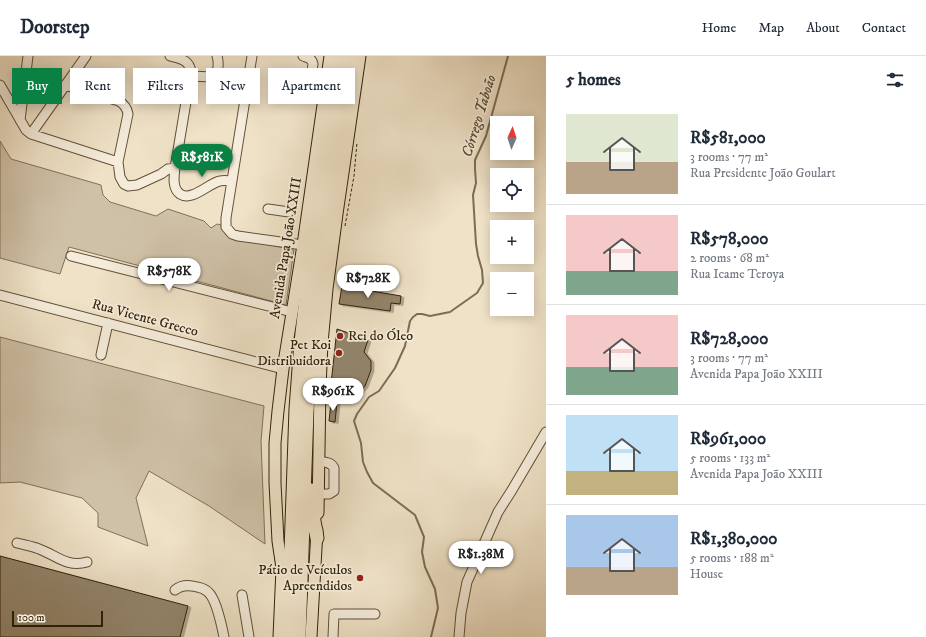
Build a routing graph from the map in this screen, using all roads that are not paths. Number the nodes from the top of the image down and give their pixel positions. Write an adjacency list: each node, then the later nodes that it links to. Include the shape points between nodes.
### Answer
1 (28, 56): 17 (street)
2 (86, 56): 15 (street)
3 (170, 56): 11 (street, via 183,60)
4 (217, 56): 13 (street, via 215,75)
5 (252, 56): 21 (street)
6 (303, 56): 12 (street, via 312,60)
7 (330, 56): 24 (main road, Avenida Papa João XXIII)
8 (340, 56): 31 (highway, Avenida Papa João XXIII, via 301,342)
9 (350, 56): 31 (highway, Avenida Papa João XXIII)
10 (360, 56): 33 (main road, via 327,289 320,386)
11 (190, 68)
12 (312, 68)
13 (198, 76)
14 (0, 85): 17 (street)
15 (66, 85): 18 (street); 19 (street, via 119,100 125,105 128,114)
16 (186, 104): 20 (street)
17 (20, 120): 18 (street)
18 (31, 134): 19 (street)
19 (118, 162): 20 (street, via 122,181 128,186 137,185 168,169)
20 (175, 172): 21 (street, via 176,189 185,196 220,181)
21 (232, 181): 24 (street, via 226,218 226,227 230,232 238,236)
22 (268, 209): 23 (street)
23 (290, 212)
24 (303, 245): 27 (main road, Avenida Papa João XXIII)
25 (71, 256): 27 (street)
26 (0, 295): 28 (street, Rua Vicente Grecco)
27 (292, 312): 30 (main road, Avenida Papa João XXIII)
28 (108, 323): 29 (street); 30 (street, Rua Vicente Grecco)
29 (101, 355)
30 (283, 369): 38 (main road, Avenida Papa João XXIII, via 275,443 278,541)
31 (302, 410): 35 (highway, via 310,439 311,492); 38 (highway, via 290,428 288,443); 45 (highway, Avenida Papa João XXIII); 46 (highway, Avenida Papa João XXIII)
32 (546, 432): 49 (street, via 498,512 467,582)
33 (319, 461): 34 (main road); 34 (street, via 326,462 334,468 334,491 329,494)
34 (318, 494): 35 (main road)
35 (317, 538): 47 (main road)
36 (17, 543): 37 (street, via 39,549 70,563)
37 (87, 562)
38 (282, 568): 44 (main road, Avenida Papa João XXIII)
39 (175, 590): 42 (street, via 179,586 190,586 203,588 209,592)
40 (242, 595): 43 (street)
41 (375, 614): 48 (street, via 334,614)
42 (224, 637)
43 (249, 637)
44 (279, 637)
45 (288, 637)
46 (299, 637)
47 (311, 637)
48 (333, 637)
49 (459, 637)

